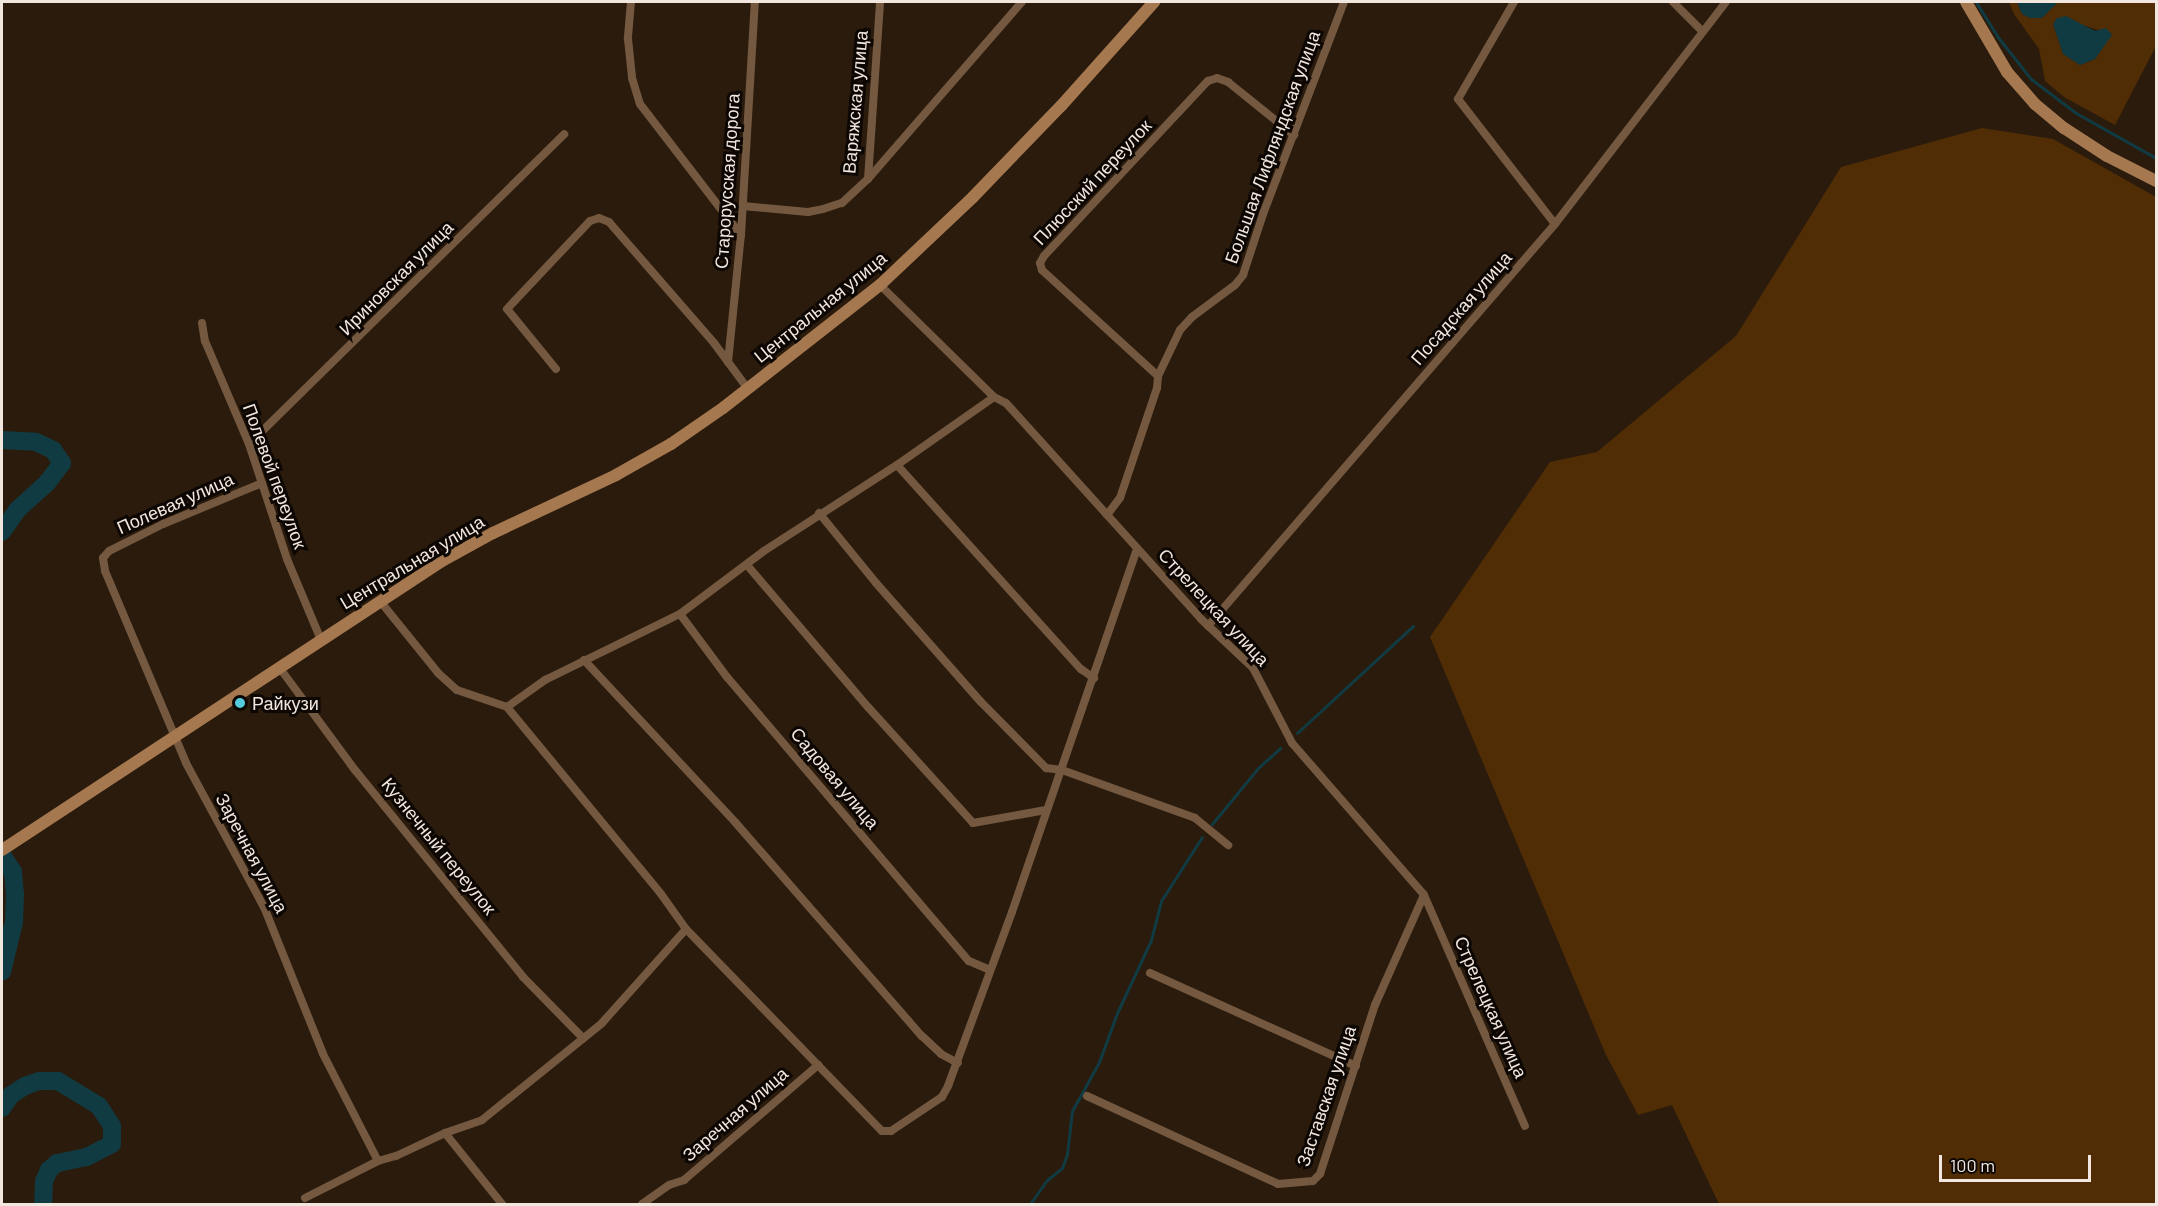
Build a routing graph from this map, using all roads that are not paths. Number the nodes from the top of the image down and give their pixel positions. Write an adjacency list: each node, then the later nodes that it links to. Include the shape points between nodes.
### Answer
1 (631, 2): 18 (street, via 628,39 632,78 640,104)
2 (755, 2): 16 (street, Старорусская дорога)
3 (880, 2): 14 (street, Варяжская улица)
4 (1022, 2): 14 (street)
5 (1154, 2): 19 (main road, Центральная улица, via 973,197)
6 (1344, 2): 13 (street, Большая Лифляндская улица)
7 (1514, 2): 17 (street, via 1458,99)
8 (1673, 2): 11 (street)
9 (1726, 2): 11 (street, Посадская улица)
10 (1966, 2): 15 (main road, via 2007,72 2035,104 2107,156)
11 (1703, 32): 17 (street, Посадская улица)
12 (564, 134): 26 (street, Ириновская улица)
13 (1294, 135): 23 (street, Большая Лифляндская улица, via 1243,275 1180,330); 23 (street, Плюсский переулок, via 1228,82 1217,78 1208,81 1040,263 1042,270)
14 (868, 179): 16 (street, Варяжская улица, via 842,203 823,209 808,212)
15 (2157, 181)
16 (743, 206): 18 (street, Старорусская дорога)
17 (1555, 225): 36 (street, Посадская улица)
18 (741, 235): 21 (street, Старорусская дорога)
19 (880, 285): 24 (main road, Центральная улица); 25 (street, Стрелецкая улица)
20 (202, 323): 26 (street, Полевой переулок, via 205,341)
21 (728, 362): 22 (street, via 609,222 599,218 591,221 507,309); 24 (street)
22 (556, 369)
23 (1158, 376): 30 (street, Большая Лифляндская улица, via 1120,498)
24 (748, 389): 34 (main road, Центральная улица, via 671,444 616,476 493,533)
25 (994, 397): 27 (street); 30 (street, Стрелецкая улица, via 1006,403)
26 (249, 444): 28 (street, Полевой переулок)
27 (897, 465): 29 (street); 40 (street, via 1081,669)
28 (262, 483): 32 (street, Полевая улица, via 163,524 109,551); 37 (street, Полевой переулок, via 287,559)
29 (819, 513): 33 (street); 43 (street, via 981,702 1046,768)
30 (1107, 514): 31 (street, Стрелецкая улица)
31 (1137, 549): 36 (street, Стрелецкая улица); 40 (street)
32 (103, 558): 42 (street, Заречная улица)
33 (747, 565): 35 (street); 44 (street, via 868,708 973,823)
34 (380, 601): 37 (main road, Центральная улица); 41 (street, via 438,674 457,690)
35 (680, 614): 38 (street); 49 (street, Садовая улица, via 727,677 969,962)
36 (1208, 626): 47 (street, Стрелецкая улица, via 1253,668 1292,743)
37 (321, 640): 39 (main road, Центральная улица)
38 (584, 660): 41 (street); 52 (street, via 735,822 922,1036)
39 (279, 667): 42 (main road, Центральная улица); 51 (street, Кузнечный переулок, via 355,770 523,977)
40 (1094, 678): 43 (street)
41 (507, 706): 48 (street)
42 (174, 736): 46 (main road, Центральная улица); 58 (street, Заречная улица, via 264,907 323,1054)
43 (1062, 770): 44 (street); 45 (street, via 1195,818)
44 (1046, 810): 49 (street)
45 (1228, 845)
46 (2, 850)
47 (1424, 895): 54 (street, Заставская улица, via 1375,1005); 56 (street, Стрелецкая улица)
48 (686, 929): 51 (street, via 602,1023); 53 (street)
49 (990, 970): 52 (street)
50 (1150, 974): 54 (street)
51 (583, 1038): 57 (street, via 482,1120)
52 (958, 1063): 53 (street, via 942,1096 891,1131 882,1131)
53 (818, 1065): 61 (street, Заречная улица, via 684,1180 669,1185)
54 (1356, 1066): 55 (street, Заставская улица, via 1320,1174 1303,1183 1278,1184)
55 (1088, 1096)
56 (1525, 1126)
57 (447, 1132): 58 (street); 60 (street)
58 (377, 1161): 59 (street)
59 (305, 1198)
60 (502, 1204)
61 (642, 1204)

